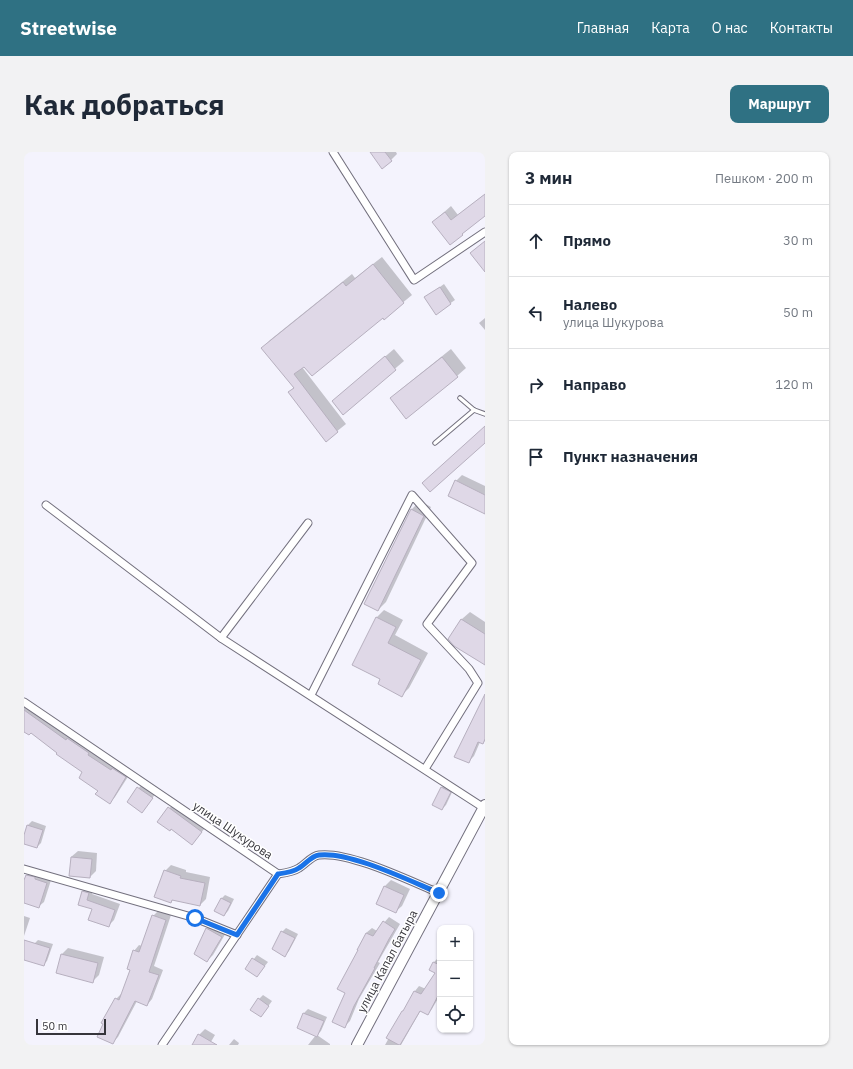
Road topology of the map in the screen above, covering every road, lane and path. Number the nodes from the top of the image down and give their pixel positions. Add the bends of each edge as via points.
1 (333, 152) edge
2 (485, 232) edge
3 (460, 398) dead end
4 (474, 410) junction
5 (485, 414) edge
6 (435, 444) dead end
7 (46, 505) dead end
8 (308, 523) dead end
9 (221, 638) junction
10 (311, 695) junction
11 (24, 702) edge
12 (425, 770) junction
13 (484, 806) edge
14 (24, 869) edge
15 (278, 874) junction
16 (439, 893) junction
17 (237, 935) junction
18 (162, 1045) edge
19 (357, 1045) edge

1 - 2 street via 414,280
3 - 4 lane
4 - 5 lane
4 - 6 lane
7 - 9 street
8 - 9 street
9 - 10 street
10 - 12 street
10 - 12 street via 412,494 472,563 427,624 469,669 478,683
11 - 15 street, улица Шукурова
12 - 13 street
13 - 16 main road, улица Капал батыра
14 - 17 street via 195,918
15 - 16 street via 295,871 312,857 328,855 359,861
15 - 17 street, улица Шукурова
16 - 19 main road, улица Капал батыра
17 - 18 street, улица Шукурова

